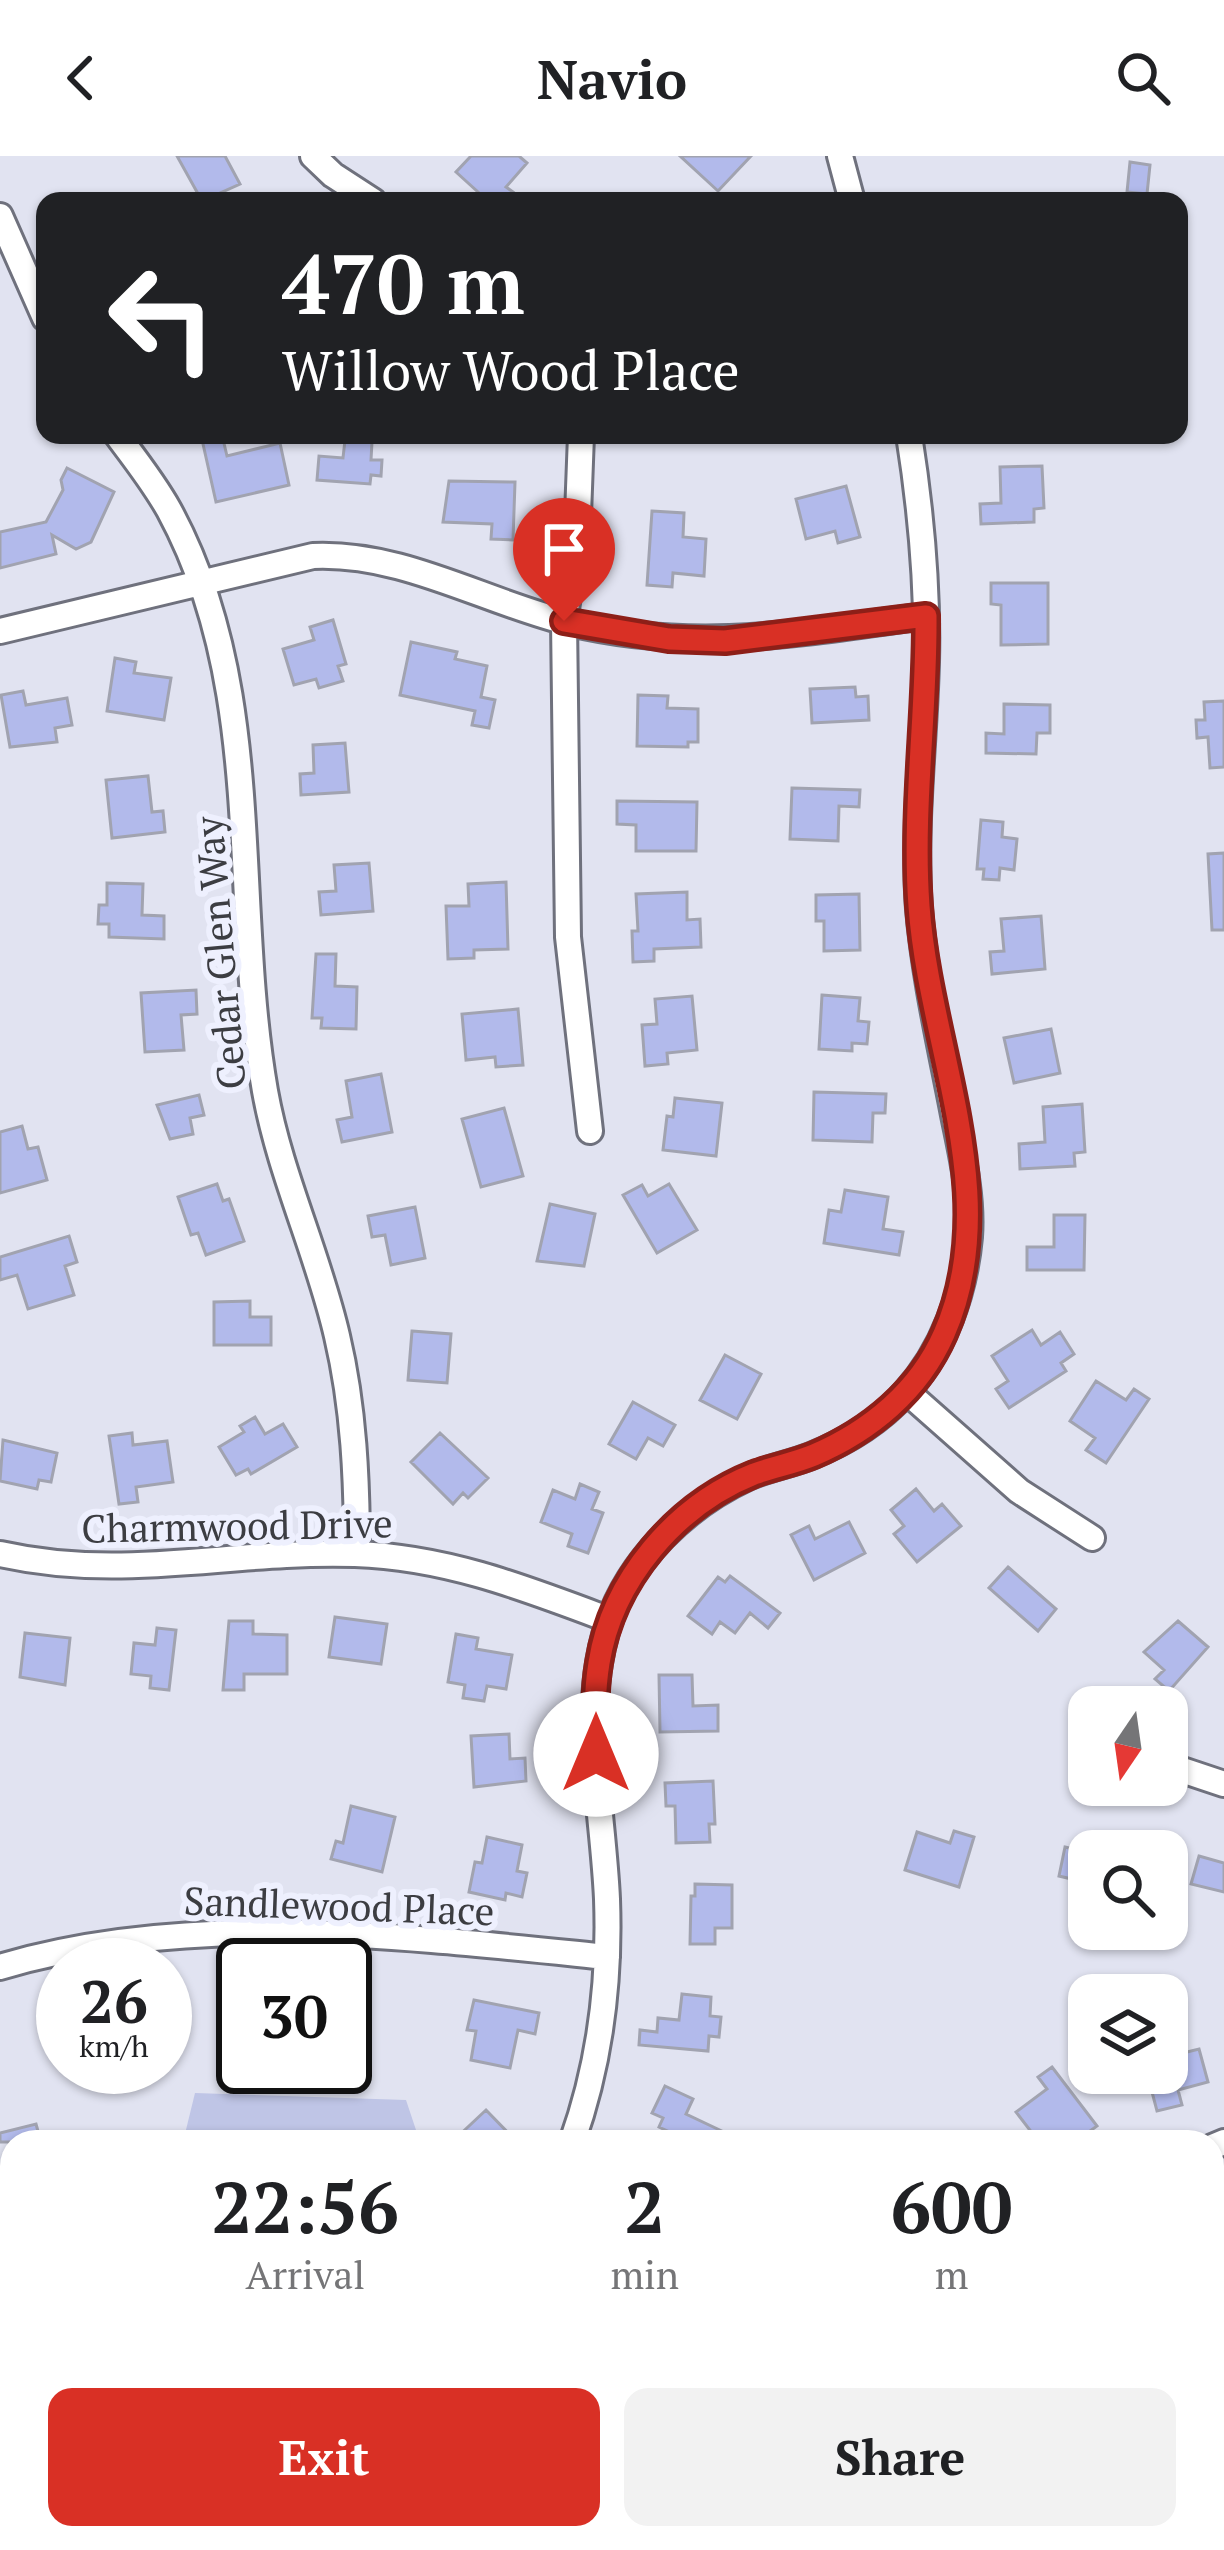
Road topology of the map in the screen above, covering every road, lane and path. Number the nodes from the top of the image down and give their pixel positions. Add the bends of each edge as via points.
1 (313, 156) edge
2 (840, 156) edge
3 (359, 192) edge
4 (850, 192) edge
5 (0, 216) edge
6 (36, 297) edge
7 (123, 444) edge
8 (581, 444) edge
9 (910, 444) edge
10 (202, 582) junction
11 (926, 616) junction
12 (564, 621) junction
13 (0, 631) edge
14 (590, 1131) dead end
15 (907, 1392) junction
16 (1092, 1538) dead end
17 (0, 1554) edge
18 (357, 1554) junction
19 (610, 1620) junction
20 (1188, 1772) edge
21 (1224, 1784) edge
22 (607, 1957) junction
23 (0, 1967) edge
24 (576, 2130) edge

1 - 3 street
2 - 4 street
5 - 6 street
7 - 10 street, Cedar Glen Way via 164,502
8 - 12 street via 578,542
9 - 11 street
10 - 12 street via 313,556 363,557
10 - 13 street
10 - 18 street, Cedar Glen Way via 230,686 255,1028 266,1096 344,1367
11 - 12 street via 725,641
11 - 15 street via 919,904 969,1233 942,1339
12 - 14 street via 568,937
15 - 16 street via 998,1475
15 - 19 street via 846,1440 752,1475 693,1510 649,1553
17 - 18 street, Charmwood Drive via 80,1568
18 - 19 street, Charmwood Drive via 451,1564
19 - 22 street via 595,1700
20 - 21 street
22 - 23 street, Sandlewood Place via 304,1934 178,1935
22 - 24 street via 593,2071

